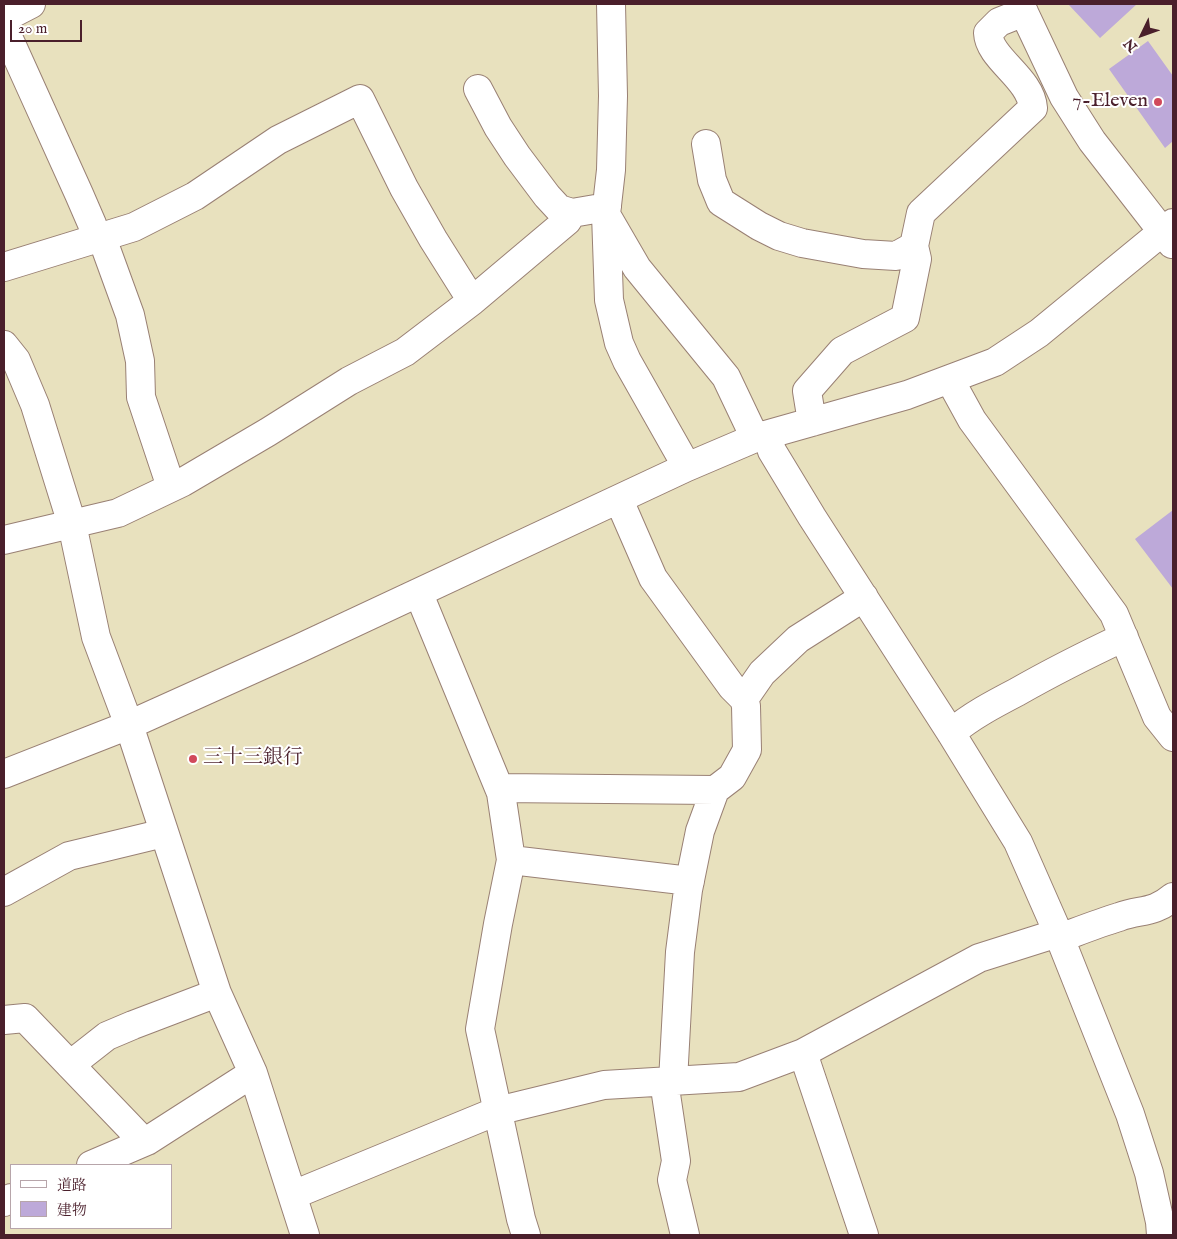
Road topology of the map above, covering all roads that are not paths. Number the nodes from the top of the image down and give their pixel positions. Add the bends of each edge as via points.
1 (31, 4) edge
2 (611, 4) edge
3 (1022, 8) edge
4 (4, 18) edge
5 (4, 28) edge
6 (478, 90) dead end
7 (706, 144) dead end
8 (606, 210) junction
9 (572, 213) junction
10 (1169, 233) edge
11 (99, 239) junction
12 (914, 246) junction
13 (4, 267) edge
14 (472, 301) junction
15 (4, 345) edge
16 (950, 380) junction
17 (812, 422) junction
18 (761, 437) junction
19 (687, 467) junction
20 (171, 488) junction
21 (618, 500) junction
22 (72, 524) junction
23 (4, 540) edge
24 (419, 594) junction
25 (864, 597) junction
26 (1124, 637) junction
27 (744, 698) junction
28 (129, 725) junction
29 (951, 733) junction
30 (1173, 737) edge
31 (4, 774) edge
32 (499, 788) junction
33 (715, 790) junction
34 (164, 833) junction
35 (510, 860) junction
36 (690, 881) junction
37 (4, 892) edge
38 (1173, 897) edge
39 (1059, 935) junction
40 (217, 993) junction
41 (4, 1020) edge
42 (803, 1053) junction
43 (70, 1065) junction
44 (253, 1073) junction
45 (669, 1081) junction
46 (497, 1111) junction
47 (144, 1142) junction
48 (93, 1164) edge
49 (293, 1195) junction
50 (1165, 1225) edge
51 (305, 1235) edge
52 (526, 1235) edge
53 (685, 1235) edge
54 (864, 1235) edge

1 - 4 street
2 - 8 street via 613,96 611,170
3 - 10 street via 1064,98 1092,141
3 - 12 street via 999,22 988,33 988,42 1021,80 1034,108 921,213
5 - 11 street
6 - 9 street via 498,127 547,196 559,208
7 - 12 street via 712,180 721,202 779,236 863,254 896,256
8 - 9 street
8 - 18 street via 637,268 726,377
8 - 19 street via 609,300 619,343
9 - 14 street via 567,221
10 - 16 street via 1032,338 996,362
11 - 13 street
11 - 14 street via 134,227 195,196 278,140 360,99 432,239
11 - 20 street via 130,315 140,361 141,397
12 - 17 street via 917,259 905,318 842,351 807,391
14 - 20 street via 405,352 348,381
15 - 22 street via 16,360 35,405
16 - 17 street
16 - 26 street via 972,420 1114,614
17 - 18 street
18 - 19 street
18 - 25 street
19 - 21 street
20 - 22 street via 118,512
21 - 24 street
21 - 27 street via 653,578 732,687
22 - 23 street
22 - 28 street via 96,637
24 - 28 street
24 - 32 street
25 - 27 street via 798,639 762,674
25 - 29 street
26 - 29 street via 1023,688 969,718
26 - 30 street via 1157,717
27 - 33 street via 747,750 732,777
28 - 31 street
28 - 34 street
29 - 39 street via 1018,842
32 - 33 street
32 - 35 street
33 - 36 street via 700,831
34 - 37 street via 68,856
34 - 40 street
35 - 36 street
35 - 46 street via 480,1028
36 - 45 street via 680,952
38 - 39 street via 1152,910
39 - 42 street via 979,958
39 - 50 street via 1130,1114
40 - 43 street via 107,1036
40 - 44 street
41 - 43 street via 25,1018
42 - 45 street via 739,1077
42 - 54 street
43 - 47 street
44 - 47 street
44 - 49 street
45 - 46 street via 604,1085
45 - 53 street via 676,1161 672,1180
46 - 49 street
46 - 52 street
47 - 48 street
49 - 51 street

